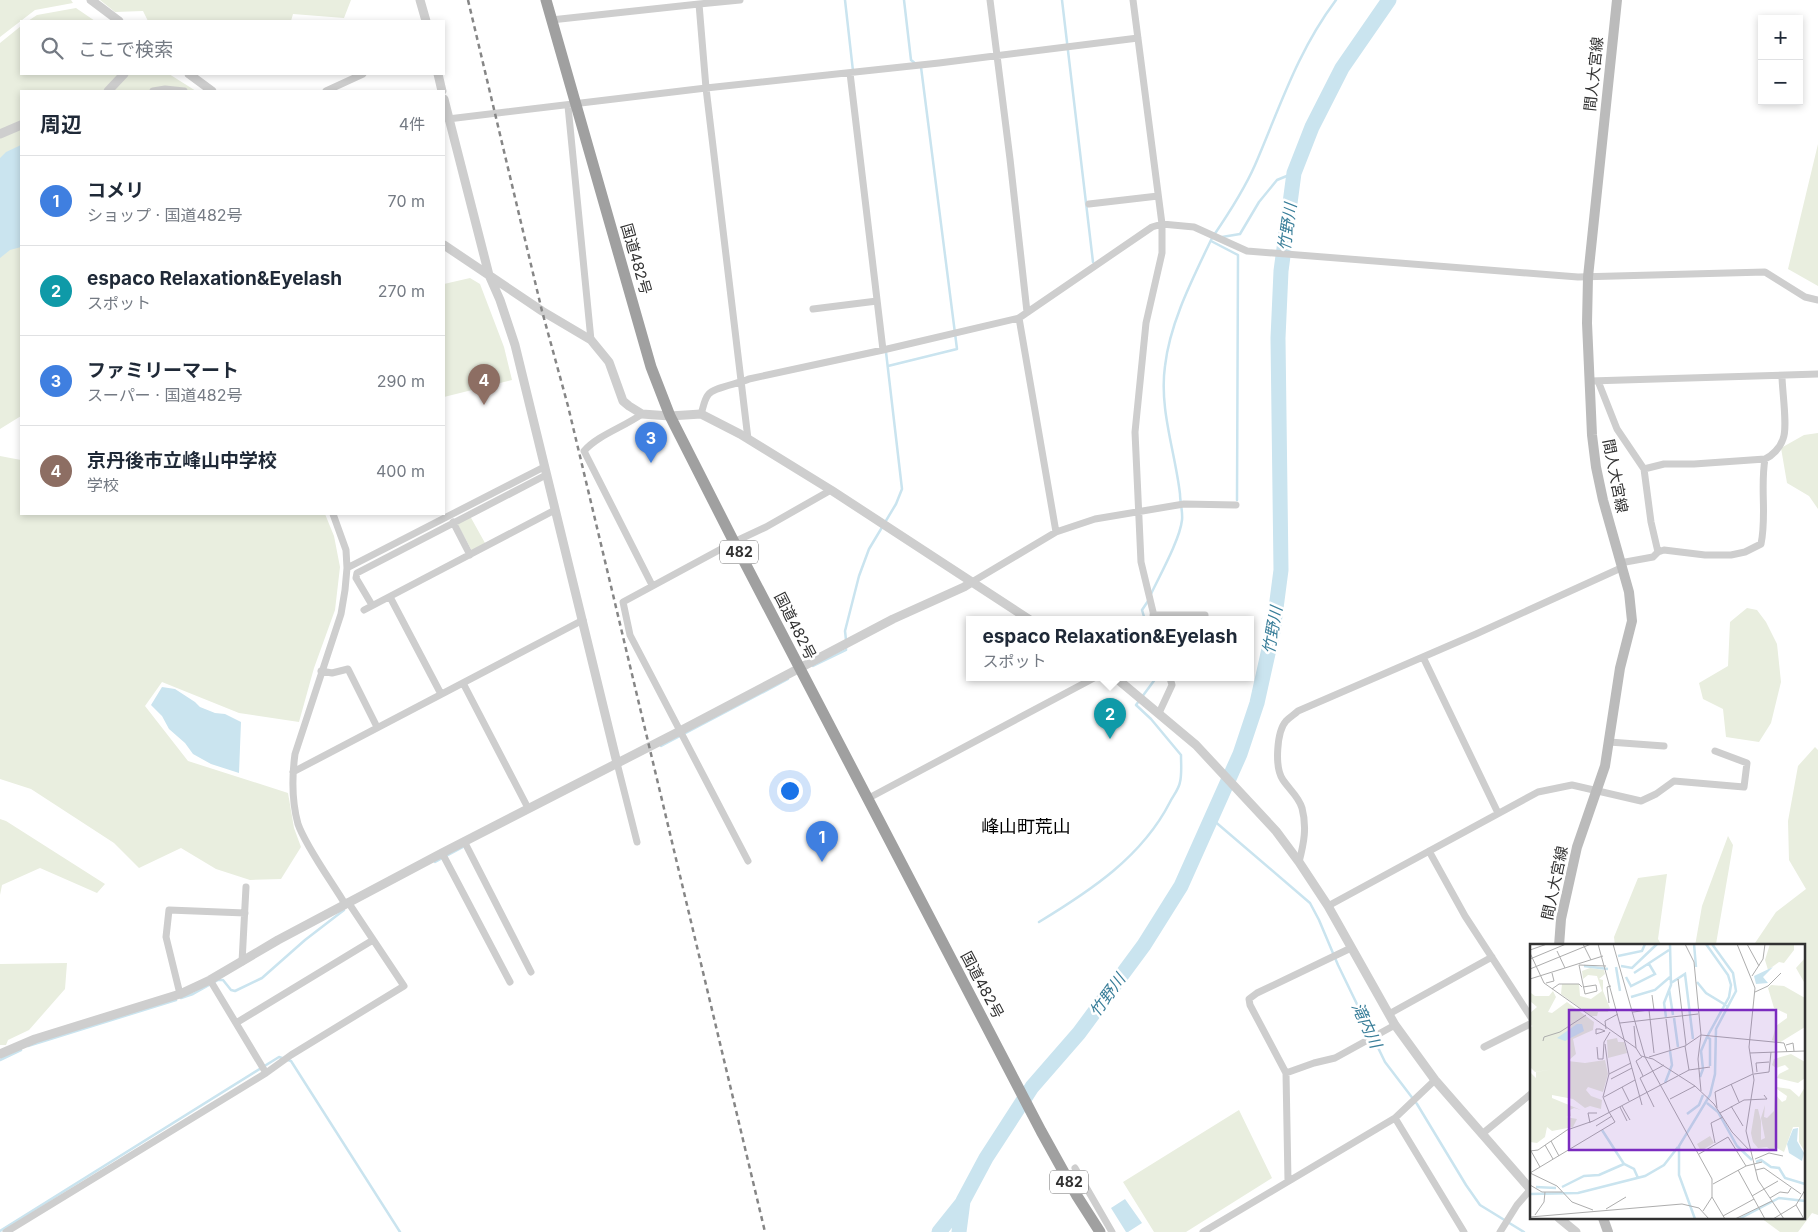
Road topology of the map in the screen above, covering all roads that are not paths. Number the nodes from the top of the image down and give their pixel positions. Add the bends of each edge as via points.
1 (91, 0) edge
2 (420, 0) edge
3 (546, 0) edge
4 (740, 0) edge
5 (990, 0) edge
6 (1134, 0) edge
7 (1617, 0) edge
8 (699, 4) junction
9 (118, 20) edge
10 (426, 20) edge
11 (552, 20) junction
12 (1138, 38) junction
13 (996, 55) junction
14 (850, 73) junction
15 (123, 75) edge
16 (190, 75) edge
17 (361, 75) edge
18 (438, 75) edge
19 (706, 88) junction
20 (110, 90) edge
21 (211, 90) edge
22 (328, 90) edge
23 (442, 90) edge
24 (445, 104) edge
25 (572, 105) junction
26 (448, 119) junction
27 (20, 125) edge
28 (0, 134) edge
29 (1158, 196) junction
30 (1089, 204) dead end
31 (1162, 224) junction
32 (445, 246) edge
33 (489, 275) junction
34 (1588, 277) junction
35 (1818, 300) edge
36 (877, 301) junction
37 (813, 309) dead end
38 (1027, 312) junction
39 (1019, 318) junction
40 (591, 340) junction
41 (883, 350) junction
42 (1818, 374) edge
43 (1782, 376) junction
44 (1594, 381) junction
45 (742, 383) junction
46 (642, 414) junction
47 (701, 414) junction
48 (670, 416) junction
49 (748, 439) junction
50 (1764, 459) junction
51 (1644, 469) junction
52 (545, 471) junction
53 (831, 490) junction
54 (1236, 505) dead end
55 (555, 510) junction
56 (1138, 510) junction
57 (333, 515) edge
58 (453, 522) junction
59 (1056, 532) junction
60 (734, 542) junction
61 (1658, 552) junction
62 (470, 555) junction
63 (1621, 565) junction
64 (347, 568) junction
65 (972, 582) junction
66 (652, 585) junction
67 (390, 597) junction
68 (372, 605) junction
69 (364, 610) dead end
70 (1024, 616) edge
71 (1154, 616) edge
72 (1188, 616) edge
73 (1205, 616) edge
74 (583, 620) junction
75 (1423, 656) junction
76 (799, 668) junction
77 (321, 671) junction
78 (1088, 681) edge
79 (1120, 681) edge
80 (1171, 681) edge
81 (463, 683) junction
82 (441, 694) junction
83 (1159, 713) junction
84 (377, 727) junction
85 (680, 731) junction
86 (1609, 742) junction
87 (1664, 746) dead end
88 (1715, 751) dead end
89 (617, 763) junction
90 (293, 772) junction
91 (1598, 790) junction
92 (867, 799) junction
93 (528, 808) junction
94 (1498, 813) junction
95 (464, 841) junction
96 (637, 842) dead end
97 (1429, 851) junction
98 (442, 853) junction
99 (748, 861) dead end
100 (1299, 862) junction
101 (246, 887) dead end
102 (346, 903) junction
103 (1328, 906) junction
104 (245, 914) junction
105 (373, 940) junction
106 (1559, 944) edge
107 (1351, 948) junction
108 (1492, 956) junction
109 (242, 962) junction
110 (531, 972) dead end
111 (210, 980) junction
112 (510, 982) dead end
113 (180, 994) junction
114 (1389, 1014) junction
115 (1530, 1016) edge
116 (236, 1023) junction
117 (1530, 1024) edge
118 (1395, 1025) junction
119 (1484, 1047) dead end
120 (0, 1054) edge
121 (266, 1072) junction
122 (1286, 1073) junction
123 (1434, 1080) junction
124 (1530, 1095) edge
125 (1395, 1118) junction
126 (1482, 1134) junction
127 (1075, 1168) dead end
128 (1288, 1180) junction
129 (1530, 1189) edge
130 (1530, 1191) edge
131 (1561, 1220) edge
132 (1604, 1220) edge
133 (6, 1232) edge
134 (1100, 1232) edge
135 (1112, 1232) edge
136 (1203, 1232) edge
137 (1464, 1232) edge
138 (1500, 1232) edge
139 (1576, 1232) edge
140 (1608, 1232) edge

1 - 9 street
2 - 10 street
3 - 11 highway, 国道482号 / 482
4 - 8 street
5 - 13 street
6 - 12 street
7 - 34 main road, 間人大宮線
8 - 11 street
8 - 19 street
11 - 25 highway, 国道482号 / 482
12 - 13 street
12 - 29 street
13 - 14 street
13 - 38 street
14 - 19 street
14 - 36 street
15 - 20 street
16 - 21 street
17 - 22 street
18 - 23 street
19 - 25 street
19 - 45 street
24 - 26 street
25 - 26 street
25 - 40 street
25 - 48 highway, 国道482号 / 482 via 651,367
26 - 33 street
27 - 28 street
29 - 30 street
29 - 31 street
31 - 34 street via 1194,228 1247,251
31 - 38 street via 1152,227
31 - 56 street via 1162,253 1146,323 1135,432
32 - 33 street
33 - 40 street
33 - 52 street via 515,345
34 - 35 street via 1765,272 1805,297
34 - 44 main road, 間人大宮線 via 1587,323
36 - 37 street
36 - 41 street
38 - 39 street
39 - 41 street
39 - 59 street
40 - 46 street via 608,362 623,401
41 - 45 street
42 - 43 street
43 - 44 street
43 - 50 street via 1783,440 1772,456
44 - 51 street via 1617,429
44 - 63 main road, 間人大宮線 via 1596,467
45 - 47 street via 713,390 708,394
45 - 49 street
46 - 48 street
46 - 66 street via 590,444 584,451
47 - 48 street
47 - 49 street
48 - 60 highway, 国道482号 / 482
49 - 53 street
50 - 51 street via 1664,464
50 - 61 street via 1761,544 1731,555
51 - 61 street
52 - 55 street
52 - 58 street
52 - 64 street
53 - 60 street
53 - 65 street
54 - 56 street via 1184,504
55 - 62 street
55 - 74 street
56 - 59 street
56 - 71 street via 1141,562
57 - 64 street via 346,550
58 - 62 street
58 - 68 street via 357,573 356,578
59 - 65 street
60 - 66 street
60 - 76 highway, 国道482号 / 482
61 - 63 street via 1653,557
62 - 67 street
63 - 75 street
63 - 86 main road, 間人大宮線 via 1629,592 1632,621 1620,668
64 - 77 street via 341,614
65 - 70 street
65 - 76 street
66 - 85 street via 623,602 630,635
67 - 68 street
67 - 82 street
68 - 69 street
72 - 73 street
74 - 81 street
74 - 89 street
75 - 94 street
75 - 100 street via 1298,711 1285,722 1276,761 1282,780 1301,806 1305,837
76 - 85 street
76 - 92 highway, 国道482号 / 482
77 - 84 street via 332,673 348,669
77 - 90 street via 294,754
78 - 92 street
79 - 83 street
80 - 83 street
81 - 82 street
81 - 93 street
82 - 84 street
83 - 100 street via 1200,750 1276,831
84 - 90 street
85 - 89 street
85 - 99 street
86 - 87 street
86 - 91 main road, 間人大宮線
88 - 91 street via 1747,763 1744,787 1674,781 1641,801
89 - 93 street
89 - 96 street
90 - 102 street via 298,824
91 - 94 street via 1572,785 1538,792
91 - 106 main road, 間人大宮線 via 1577,847 1561,919
92 - 134 highway, 国道482号 / 482 via 1041,1131
93 - 95 street
94 - 97 street
95 - 98 street
95 - 110 street
97 - 103 street
97 - 108 street via 1464,916
98 - 102 street
98 - 112 street
100 - 103 street
101 - 104 street
102 - 105 street
102 - 109 street
103 - 107 street
104 - 109 street
104 - 113 street via 169,910 166,937
105 - 116 street
105 - 121 street via 404,986
107 - 114 street
107 - 122 street via 1249,999
108 - 114 street
108 - 115 street
109 - 111 street
111 - 113 street
111 - 116 street
113 - 120 street via 34,1039
114 - 118 street
116 - 121 street
117 - 119 street
118 - 122 street via 1335,1058
118 - 123 street
121 - 133 street
122 - 128 street
123 - 125 street
123 - 126 street
124 - 126 street
125 - 128 street
125 - 137 street
126 - 129 street
127 - 135 street
128 - 136 street
130 - 138 street
131 - 139 street
132 - 140 main road

